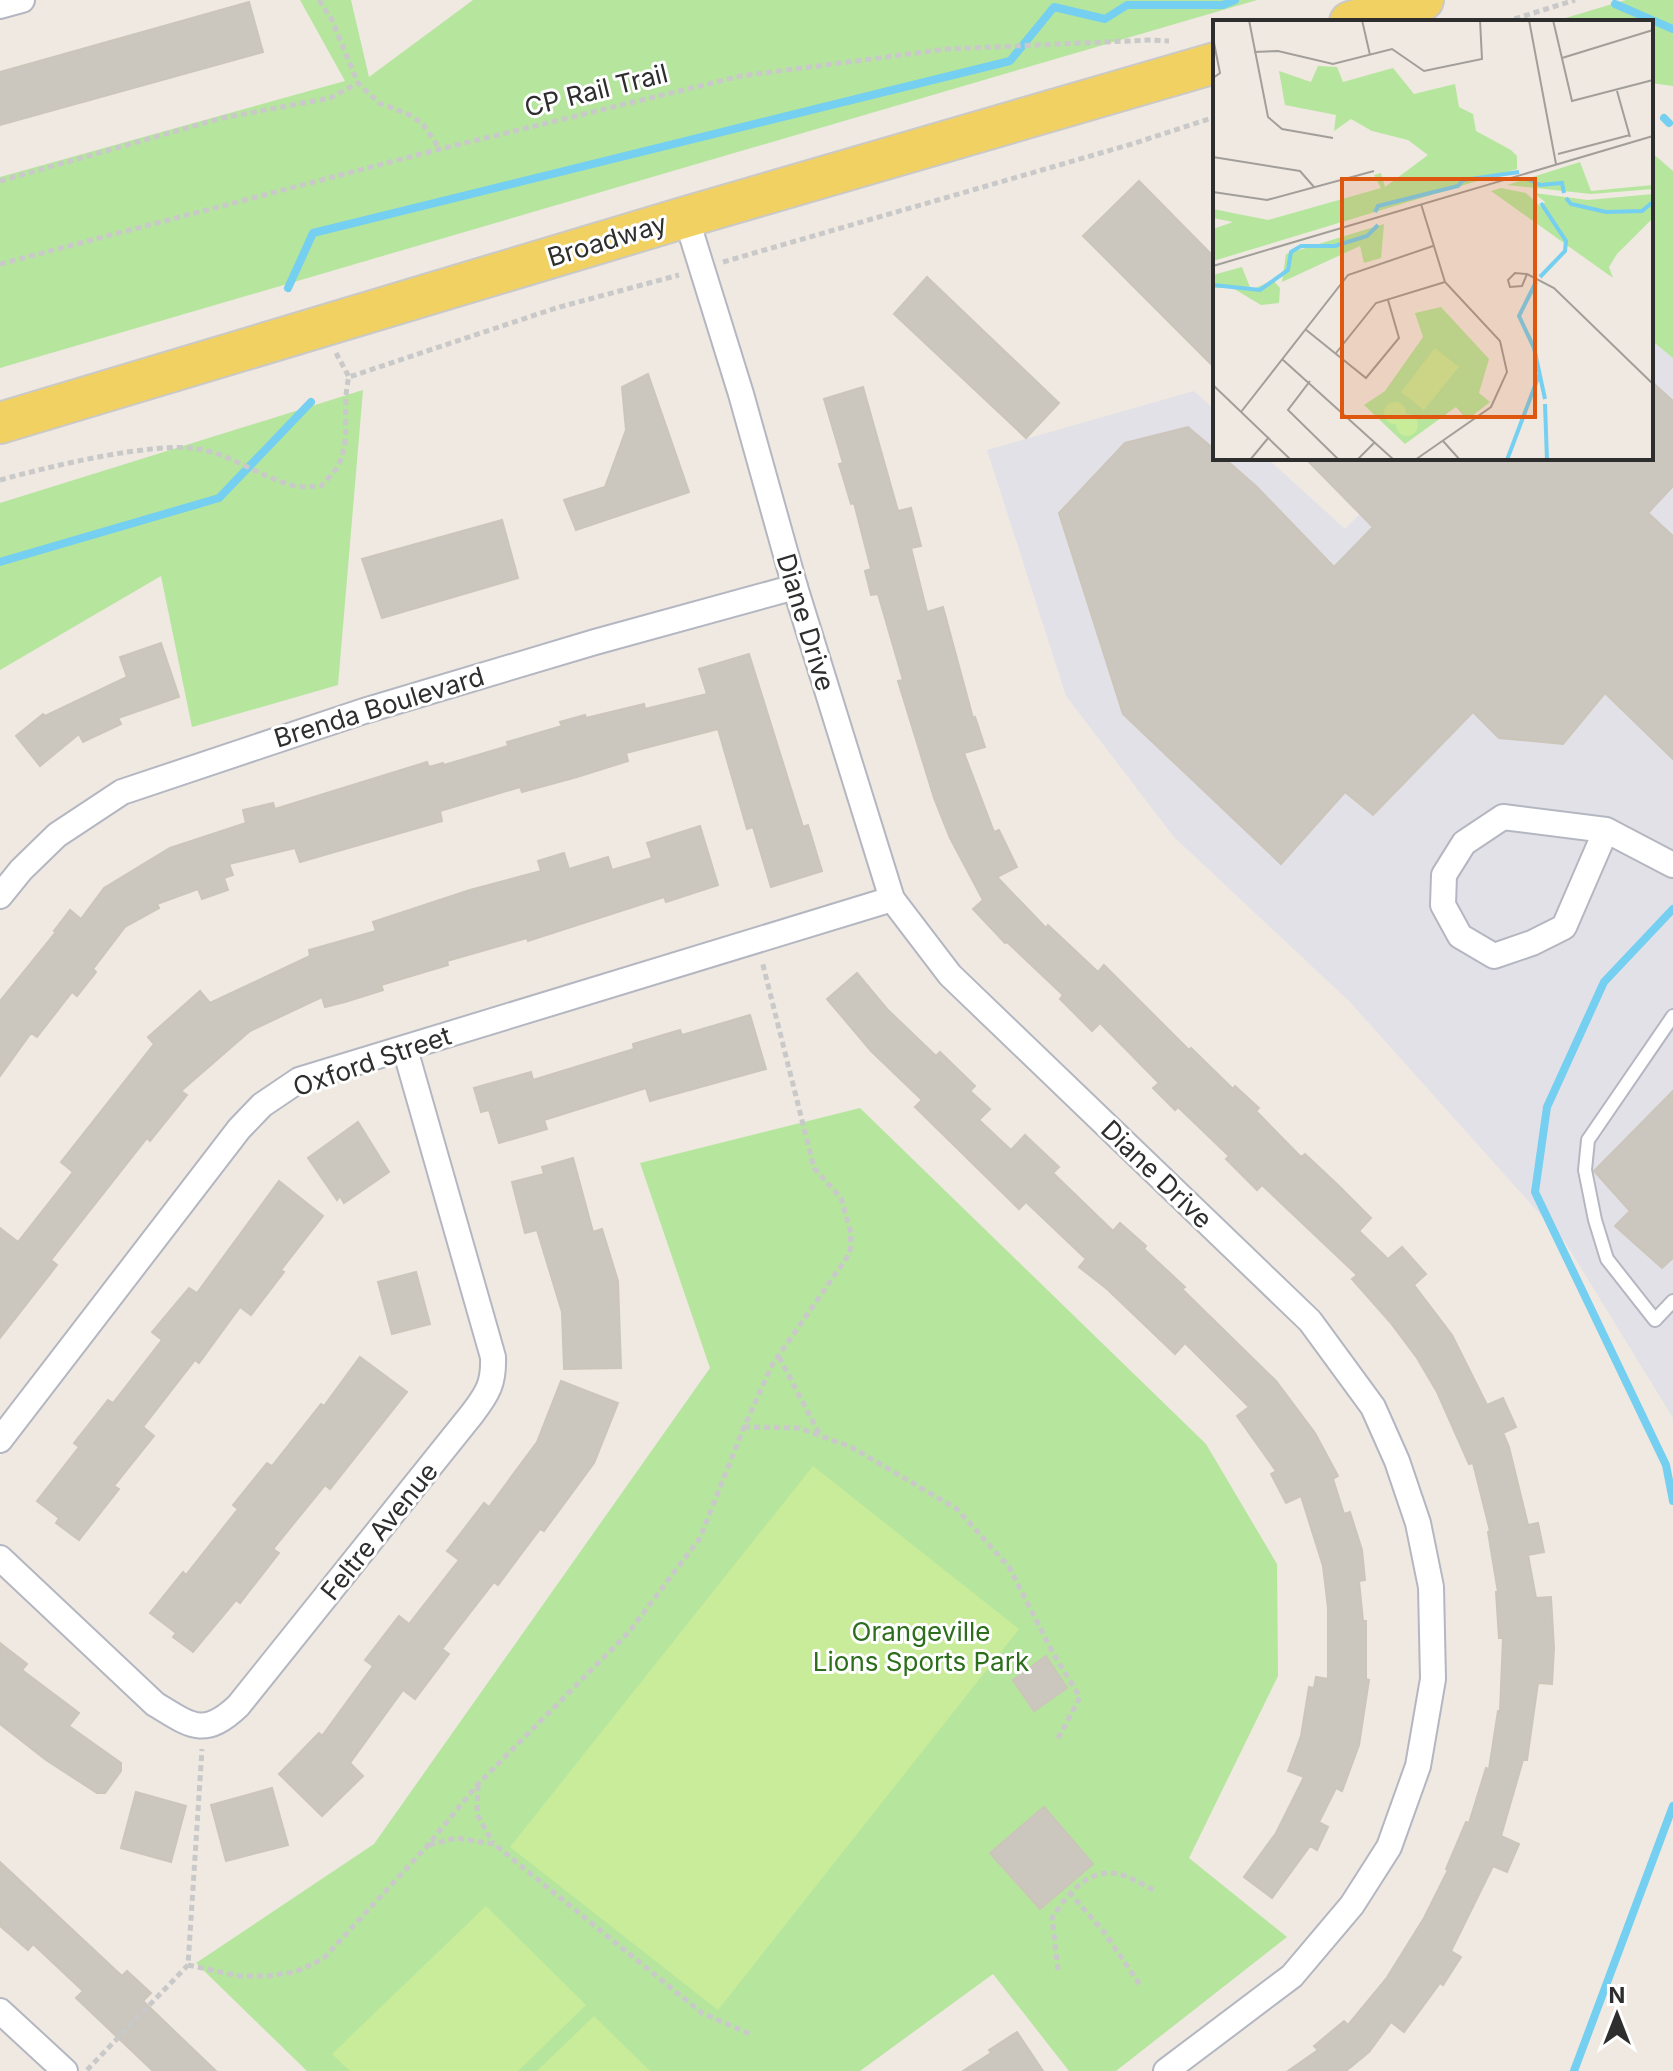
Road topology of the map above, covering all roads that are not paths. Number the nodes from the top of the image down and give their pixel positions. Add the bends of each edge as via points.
1 (22, 0) edge
2 (1423, 0) edge
3 (0, 6) edge
4 (1357, 20) edge
5 (1213, 64) edge
6 (686, 217) junction
7 (0, 423) edge
8 (795, 587) junction
9 (1606, 830) junction
10 (1673, 865) edge
11 (0, 896) edge
12 (892, 899) junction
13 (1673, 1016) edge
14 (405, 1049) junction
15 (1673, 1301) edge
16 (0, 1440) edge
17 (0, 1558) edge
18 (0, 2011) edge
19 (65, 2071) edge
20 (1166, 2071) edge

1 - 3 street
2 - 4 main road
5 - 6 main road, Broadway
6 - 7 main road, Broadway
6 - 8 street, Diane Drive
8 - 11 street, Brenda Boulevard via 364,711 122,792 57,835
8 - 12 street, Diane Drive
9 - 9 street via 1503,817 1464,843 1444,875 1443,905 1460,936 1494,956 1564,927
9 - 10 street
12 - 14 street, Oxford Street
12 - 20 street, Diane Drive via 950,975 1310,1321 1373,1407 1418,1523 1431,1587 1433,1679 1418,1766 1389,1847 1352,1905 1292,1976
13 - 15 lane via 1588,1140 1585,1170 1607,1259 1655,1320
14 - 16 street, Oxford Street via 299,1080 262,1105
14 - 17 street, Feltre Avenue via 493,1357 494,1377 472,1414 238,1706 214,1725 180,1719 155,1704
18 - 19 street

